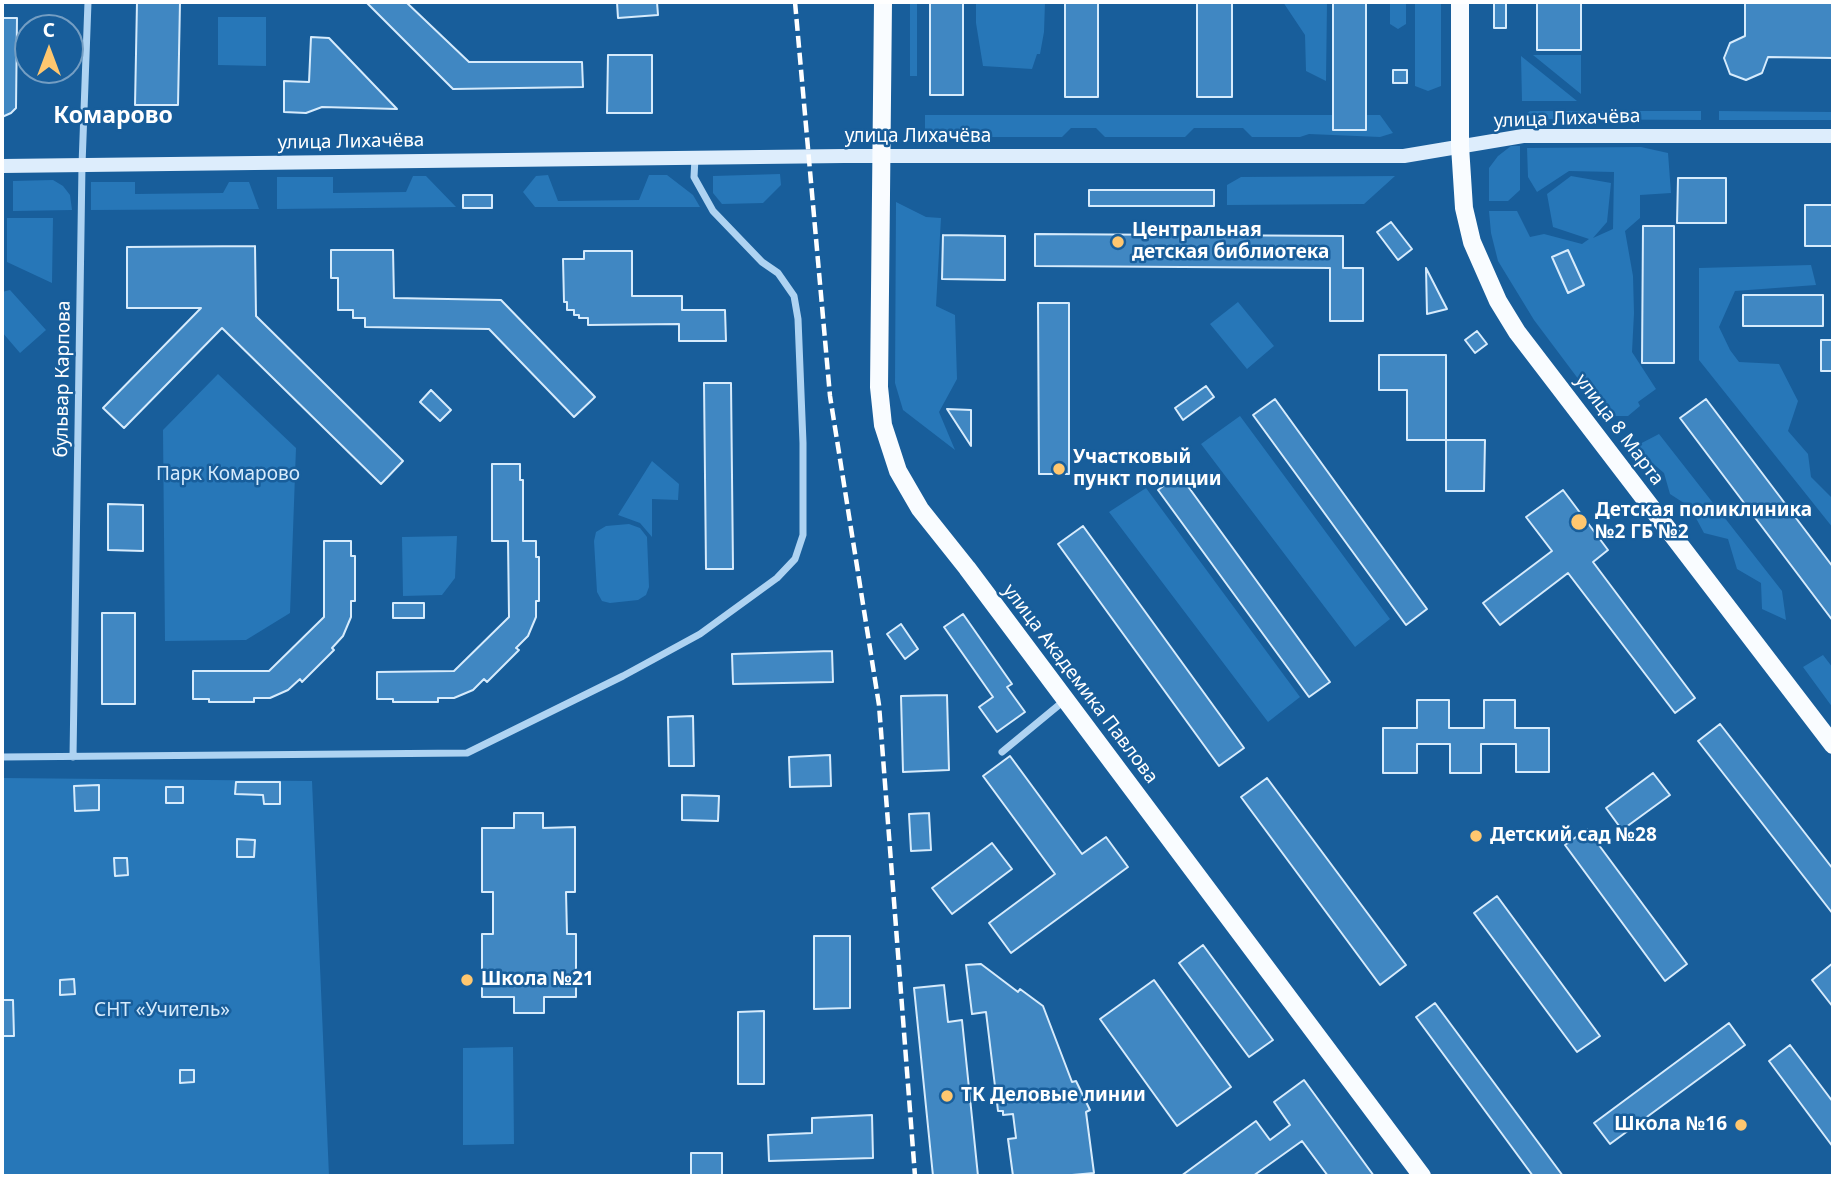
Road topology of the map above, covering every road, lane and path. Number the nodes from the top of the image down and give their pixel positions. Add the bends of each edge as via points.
1 (88, 2) edge
2 (883, 2) edge
3 (1460, 2) edge
4 (1833, 136) edge
5 (1460, 146) junction
6 (883, 156) junction
7 (695, 158) junction
8 (82, 165) junction
9 (2, 166) edge
10 (1066, 700) junction
11 (1833, 745) edge
12 (1002, 752) dead end
13 (2, 757) edge
14 (73, 757) junction
15 (1422, 1176) edge

1 - 8 street, бульвар Карпова
2 - 6 main road, улица Академика Павлова
3 - 5 main road, улица 8 Марта
4 - 5 main road, улица Лихачёва via 1523,136
5 - 6 main road, улица Лихачёва via 1404,156
5 - 11 main road, улица 8 Марта via 1464,208 1472,242 1510,321
6 - 7 main road, улица Лихачёва
6 - 10 main road, улица Академика Павлова via 879,387 883,425 898,471 920,509
7 - 8 main road, улица Лихачёва
7 - 14 street via 694,177 713,211 778,274 794,296 803,535 795,559 777,578 700,634 467,753
8 - 9 main road, улица Лихачёва
8 - 14 street, бульвар Карпова
10 - 12 street
10 - 15 main road, улица Академика Павлова
13 - 14 street

